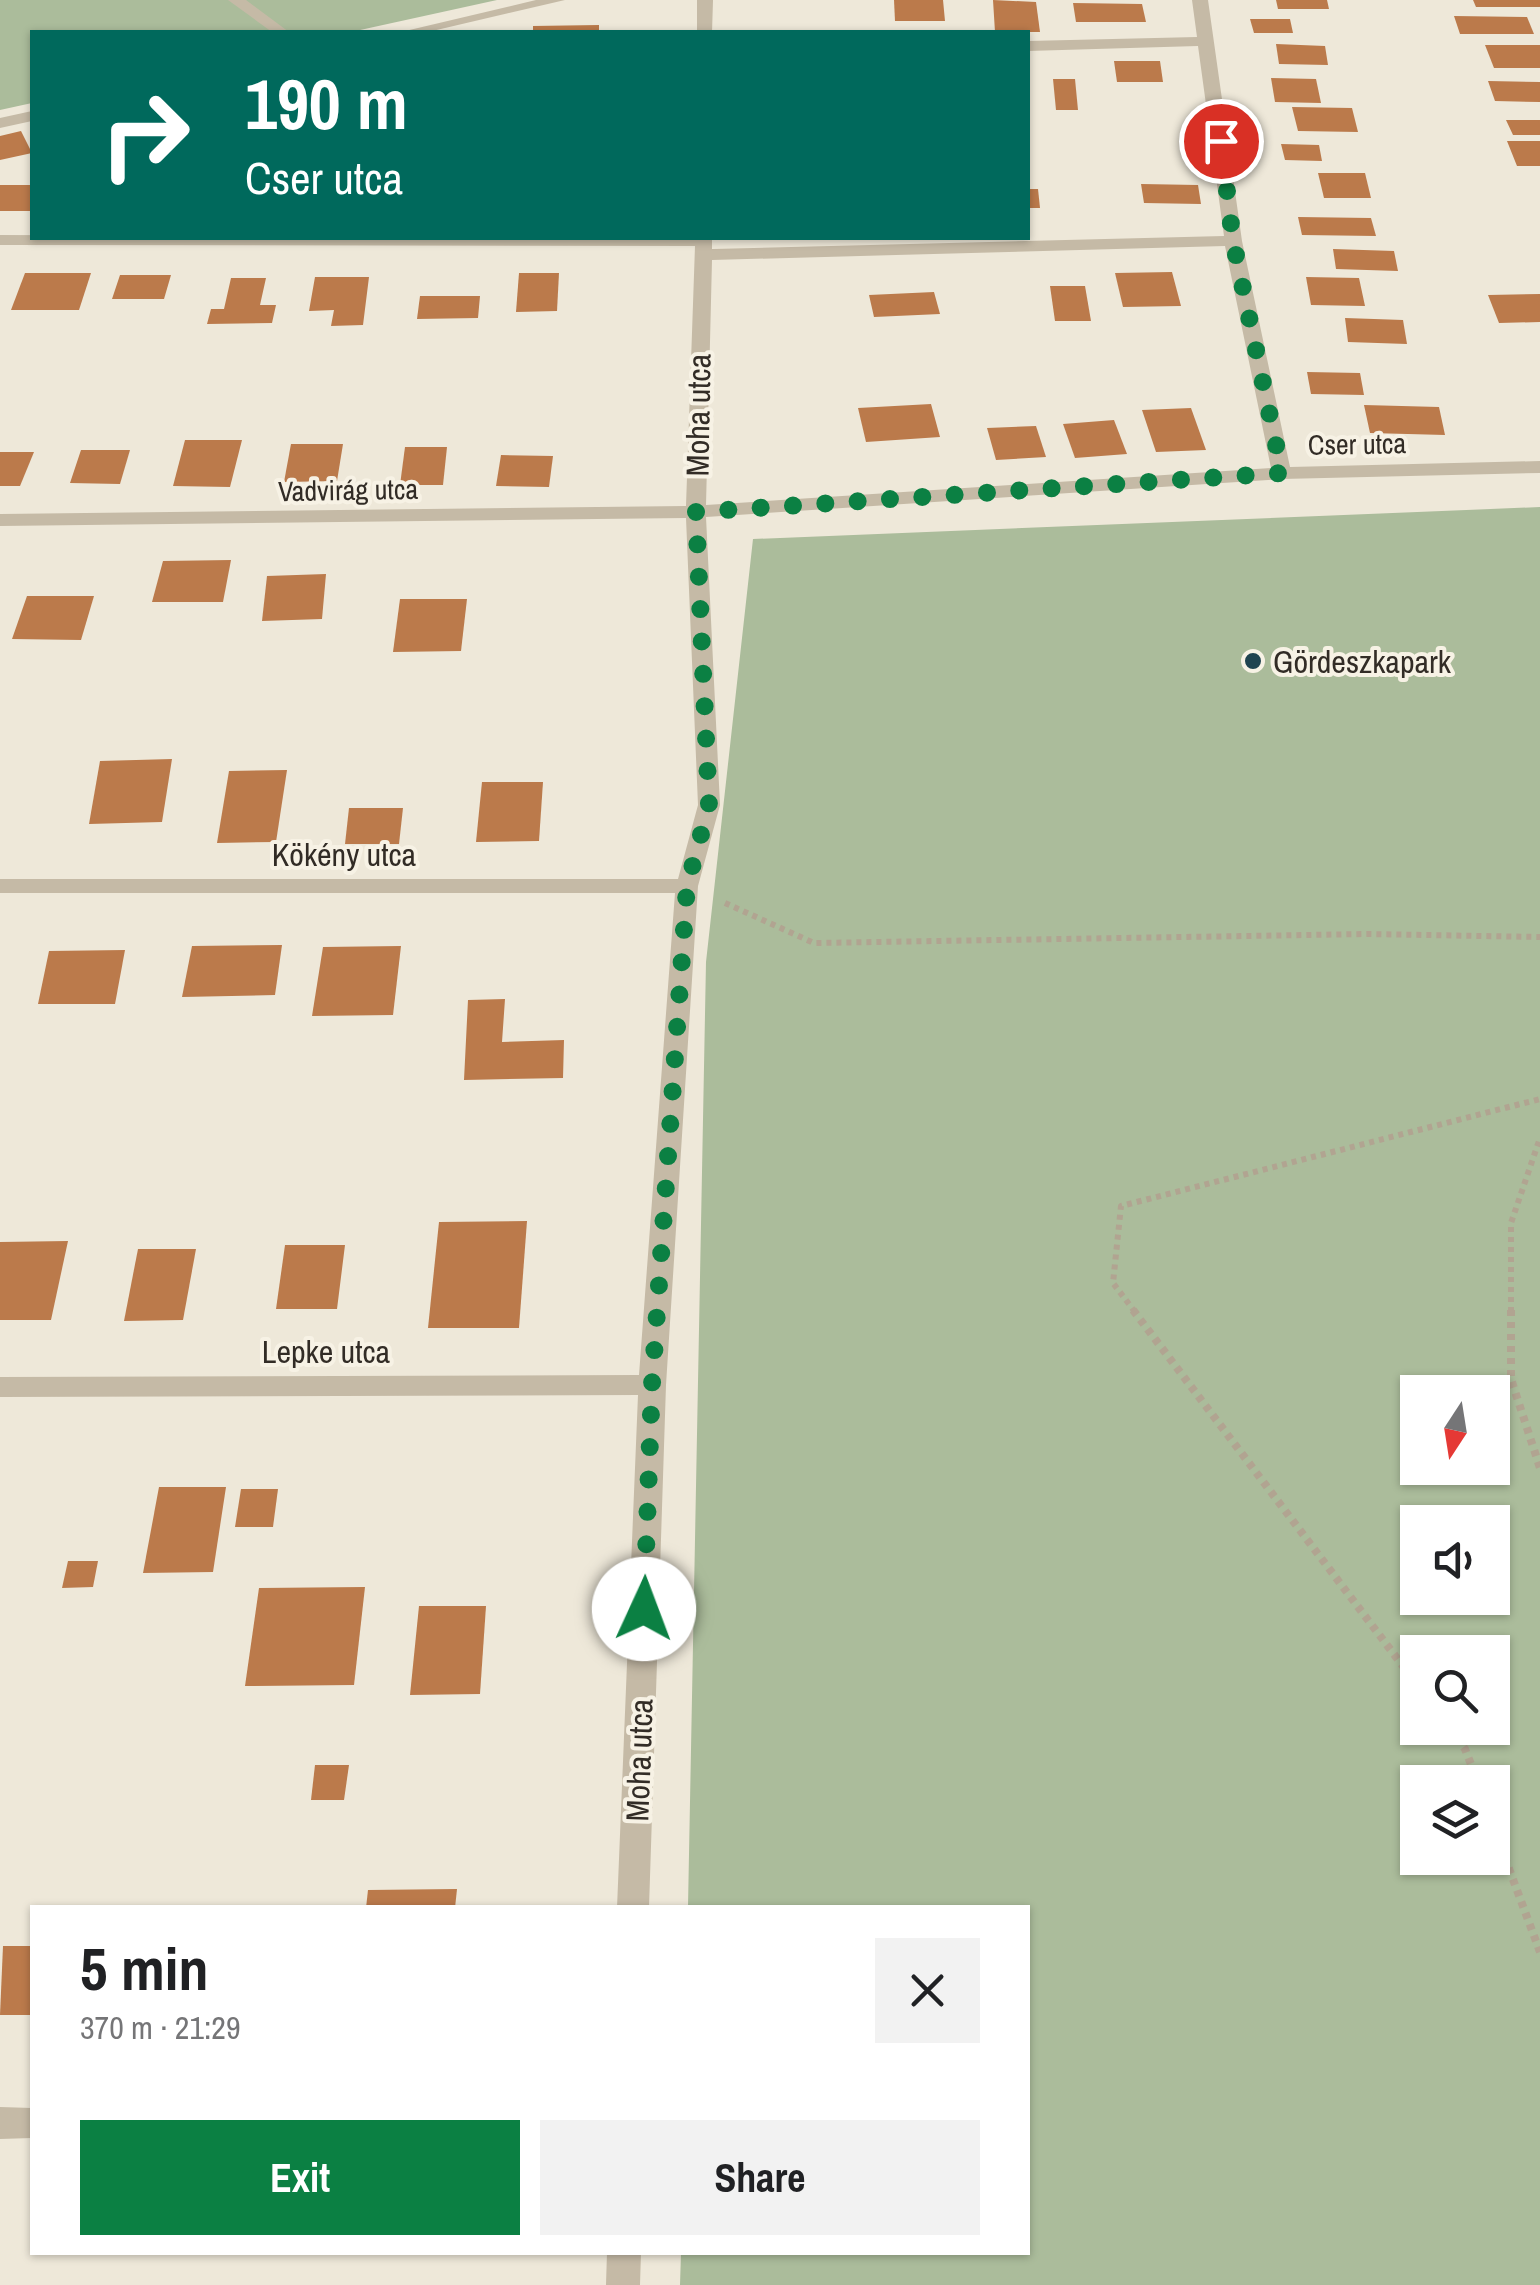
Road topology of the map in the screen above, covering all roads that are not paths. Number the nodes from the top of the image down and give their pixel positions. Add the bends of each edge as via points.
1 (236, 0) edge
2 (557, 0) edge
3 (705, 0) edge
4 (1200, 0) edge
5 (278, 30) edge
6 (417, 30) edge
7 (705, 30) edge
8 (1208, 40) junction
9 (1030, 46) edge
10 (30, 116) edge
11 (0, 123) edge
12 (0, 240) edge
13 (1233, 241) junction
14 (703, 245) edge
15 (1540, 468) edge
16 (1282, 473) junction
17 (696, 512) junction
18 (0, 520) edge
19 (0, 886) edge
20 (687, 886) junction
21 (652, 1384) junction
22 (0, 1388) edge
23 (633, 1905) edge
24 (0, 2123) edge
25 (30, 2123) edge
26 (624, 2255) edge
27 (624, 2285) edge

1 - 5 street
2 - 6 street
3 - 7 street
4 - 8 street
8 - 9 street
8 - 13 street
10 - 11 street
12 - 14 street
13 - 14 street
13 - 16 street
14 - 17 street, Moha utca
15 - 16 street, Cser utca
16 - 17 street, Cser utca
17 - 18 street, Vadvirág utca
17 - 20 street, Moha utca via 709,805
19 - 20 street, Kökény utca
20 - 21 street, Moha utca
21 - 22 street, Lepke utca
21 - 23 street, Moha utca
24 - 25 street
26 - 27 street

